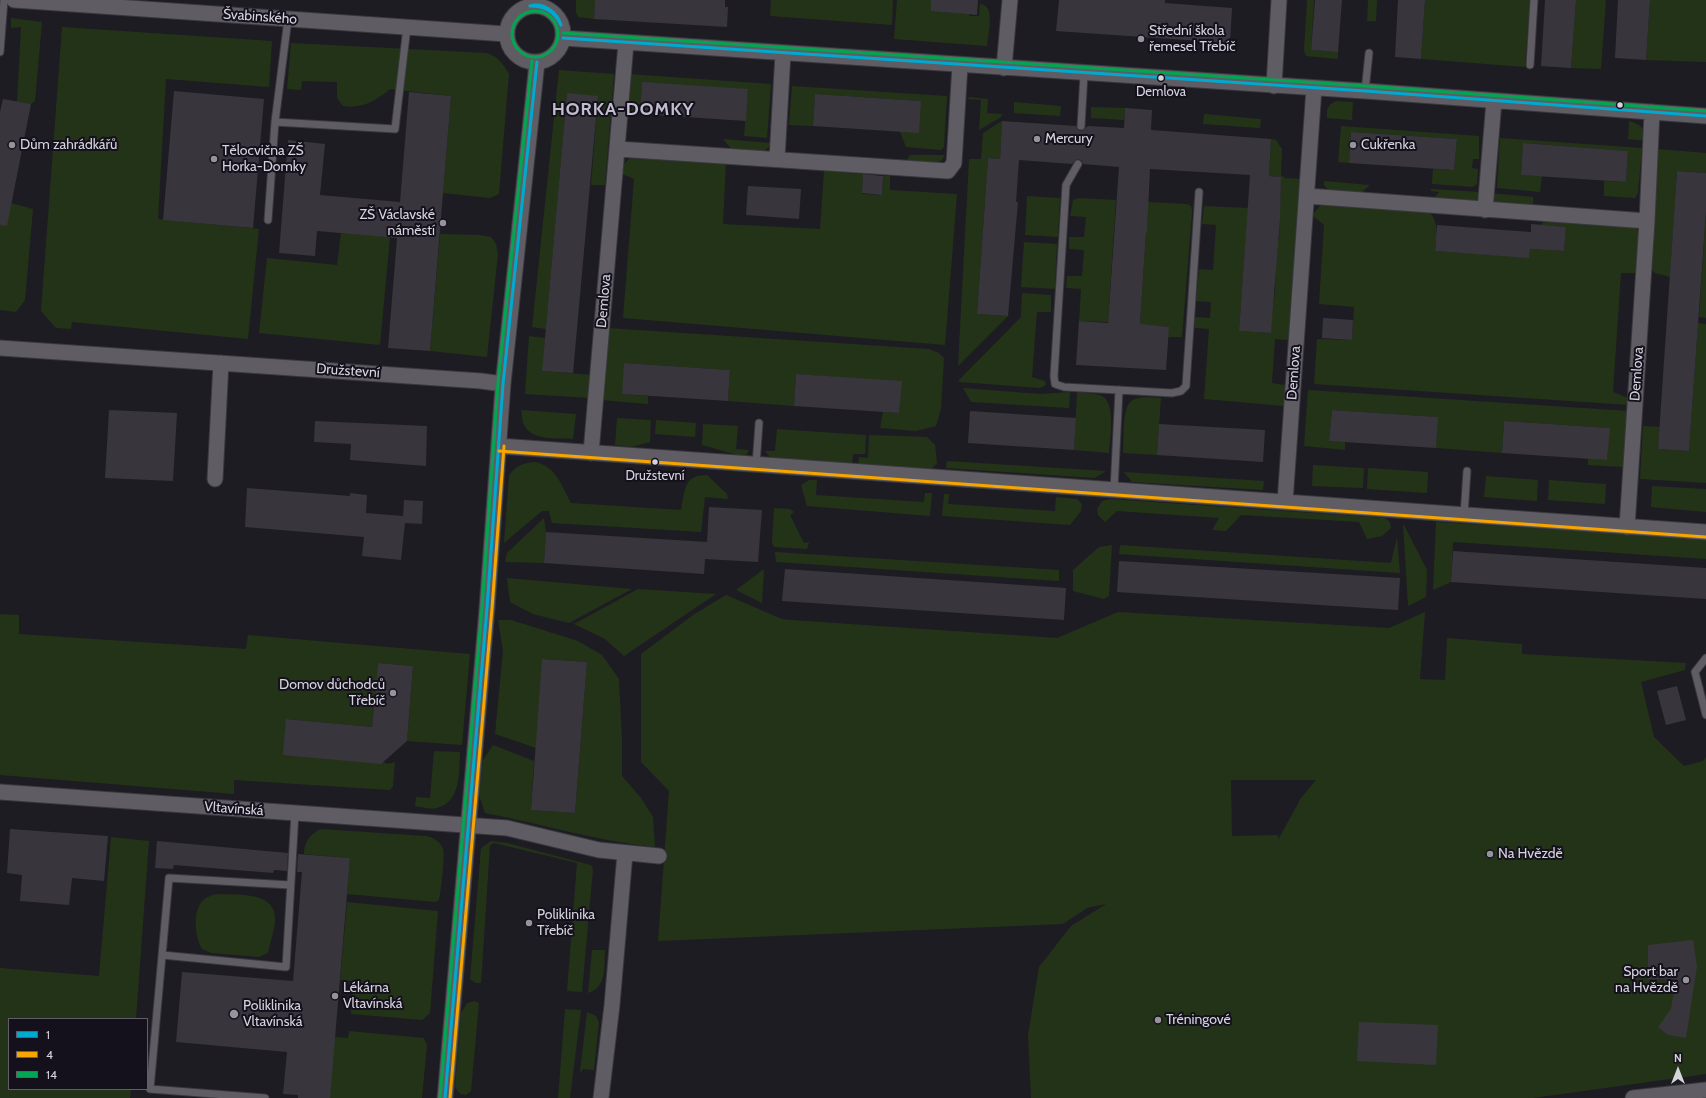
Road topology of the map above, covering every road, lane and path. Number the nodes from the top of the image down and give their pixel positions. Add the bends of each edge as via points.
1 (4, 0) edge
2 (14, 0) edge
3 (1010, 0) edge
4 (1279, 0) edge
5 (1534, 0) edge
6 (527, 3) edge
7 (552, 5) edge
8 (288, 19) junction
9 (407, 27) junction
10 (506, 34) junction
11 (563, 38) junction
12 (626, 43) junction
13 (0, 52) edge
14 (783, 53) junction
15 (1368, 53) dead end
16 (537, 62) junction
17 (960, 65) junction
18 (1530, 65) dead end
19 (1004, 68) junction
20 (1084, 74) junction
21 (1274, 86) junction
22 (1314, 88) junction
23 (1366, 92) junction
24 (1494, 101) junction
25 (1652, 112) junction
26 (1706, 116) edge
27 (275, 122) junction
28 (1081, 126) dead end
29 (618, 149) junction
30 (777, 159) junction
31 (1078, 164) dead end
32 (1199, 192) dead end
33 (1307, 196) junction
34 (1485, 210) junction
35 (268, 220) dead end
36 (1647, 221) junction
37 (0, 348) edge
38 (221, 363) junction
39 (503, 384) junction
40 (1119, 390) junction
41 (759, 423) dead end
42 (499, 446) junction
43 (590, 453) junction
44 (756, 465) junction
45 (1467, 471) dead end
46 (215, 479) dead end
47 (1114, 490) junction
48 (1285, 502) junction
49 (1464, 515) junction
50 (1627, 526) junction
51 (1706, 532) edge
52 (1706, 658) edge
53 (1706, 715) edge
54 (0, 792) edge
55 (294, 813) junction
56 (468, 825) junction
57 (625, 853) junction
58 (659, 856) dead end
59 (290, 885) junction
60 (162, 955) junction
61 (1706, 1090) edge
62 (265, 1098) edge
63 (445, 1098) edge
64 (602, 1098) edge
65 (1633, 1098) edge

1 - 13 lane
2 - 8 street, Švabinského
3 - 19 street
4 - 21 street
5 - 18 lane
6 - 7 street
6 - 10 street via 514,15
7 - 11 street via 561,23
8 - 9 street, Švabinského
8 - 27 lane
9 - 10 street, Švabinského
9 - 27 lane via 395,129
10 - 16 street via 508,43 516,55 530,62
11 - 12 street
11 - 16 street via 557,52
12 - 14 street
12 - 29 street, Demlova
14 - 17 street
14 - 30 street
15 - 23 lane
16 - 39 street
17 - 19 street
17 - 30 street via 954,163 948,171
19 - 20 street
20 - 21 street
20 - 28 lane
21 - 22 street
22 - 23 street
22 - 33 street, Demlova
23 - 24 street
24 - 25 street
24 - 34 street
25 - 26 street
25 - 36 street, Demlova
27 - 35 lane
29 - 30 street
29 - 43 street, Demlova
31 - 40 lane via 1066,184 1055,384 1064,387
32 - 40 lane via 1186,386 1181,391 1172,393
33 - 34 street
33 - 48 street, Demlova
34 - 36 street
36 - 50 street, Demlova
37 - 38 street, Družstevní
38 - 39 street, Družstevní
38 - 46 street
39 - 42 street
40 - 47 lane
41 - 44 lane
42 - 43 street
42 - 56 street
43 - 44 street
44 - 47 street
45 - 49 lane
47 - 48 street
48 - 49 street
49 - 50 street
50 - 51 street
52 - 53 lane via 1695,672
54 - 55 street, Vltavínská
55 - 56 street, Vltavínská
55 - 59 lane
56 - 57 street, Vltavínská via 507,828 599,850
56 - 63 street
57 - 58 street, Vltavínská
57 - 64 street
59 - 60 lane via 169,878
59 - 60 lane via 286,967
60 - 62 lane via 150,1089
61 - 65 street

